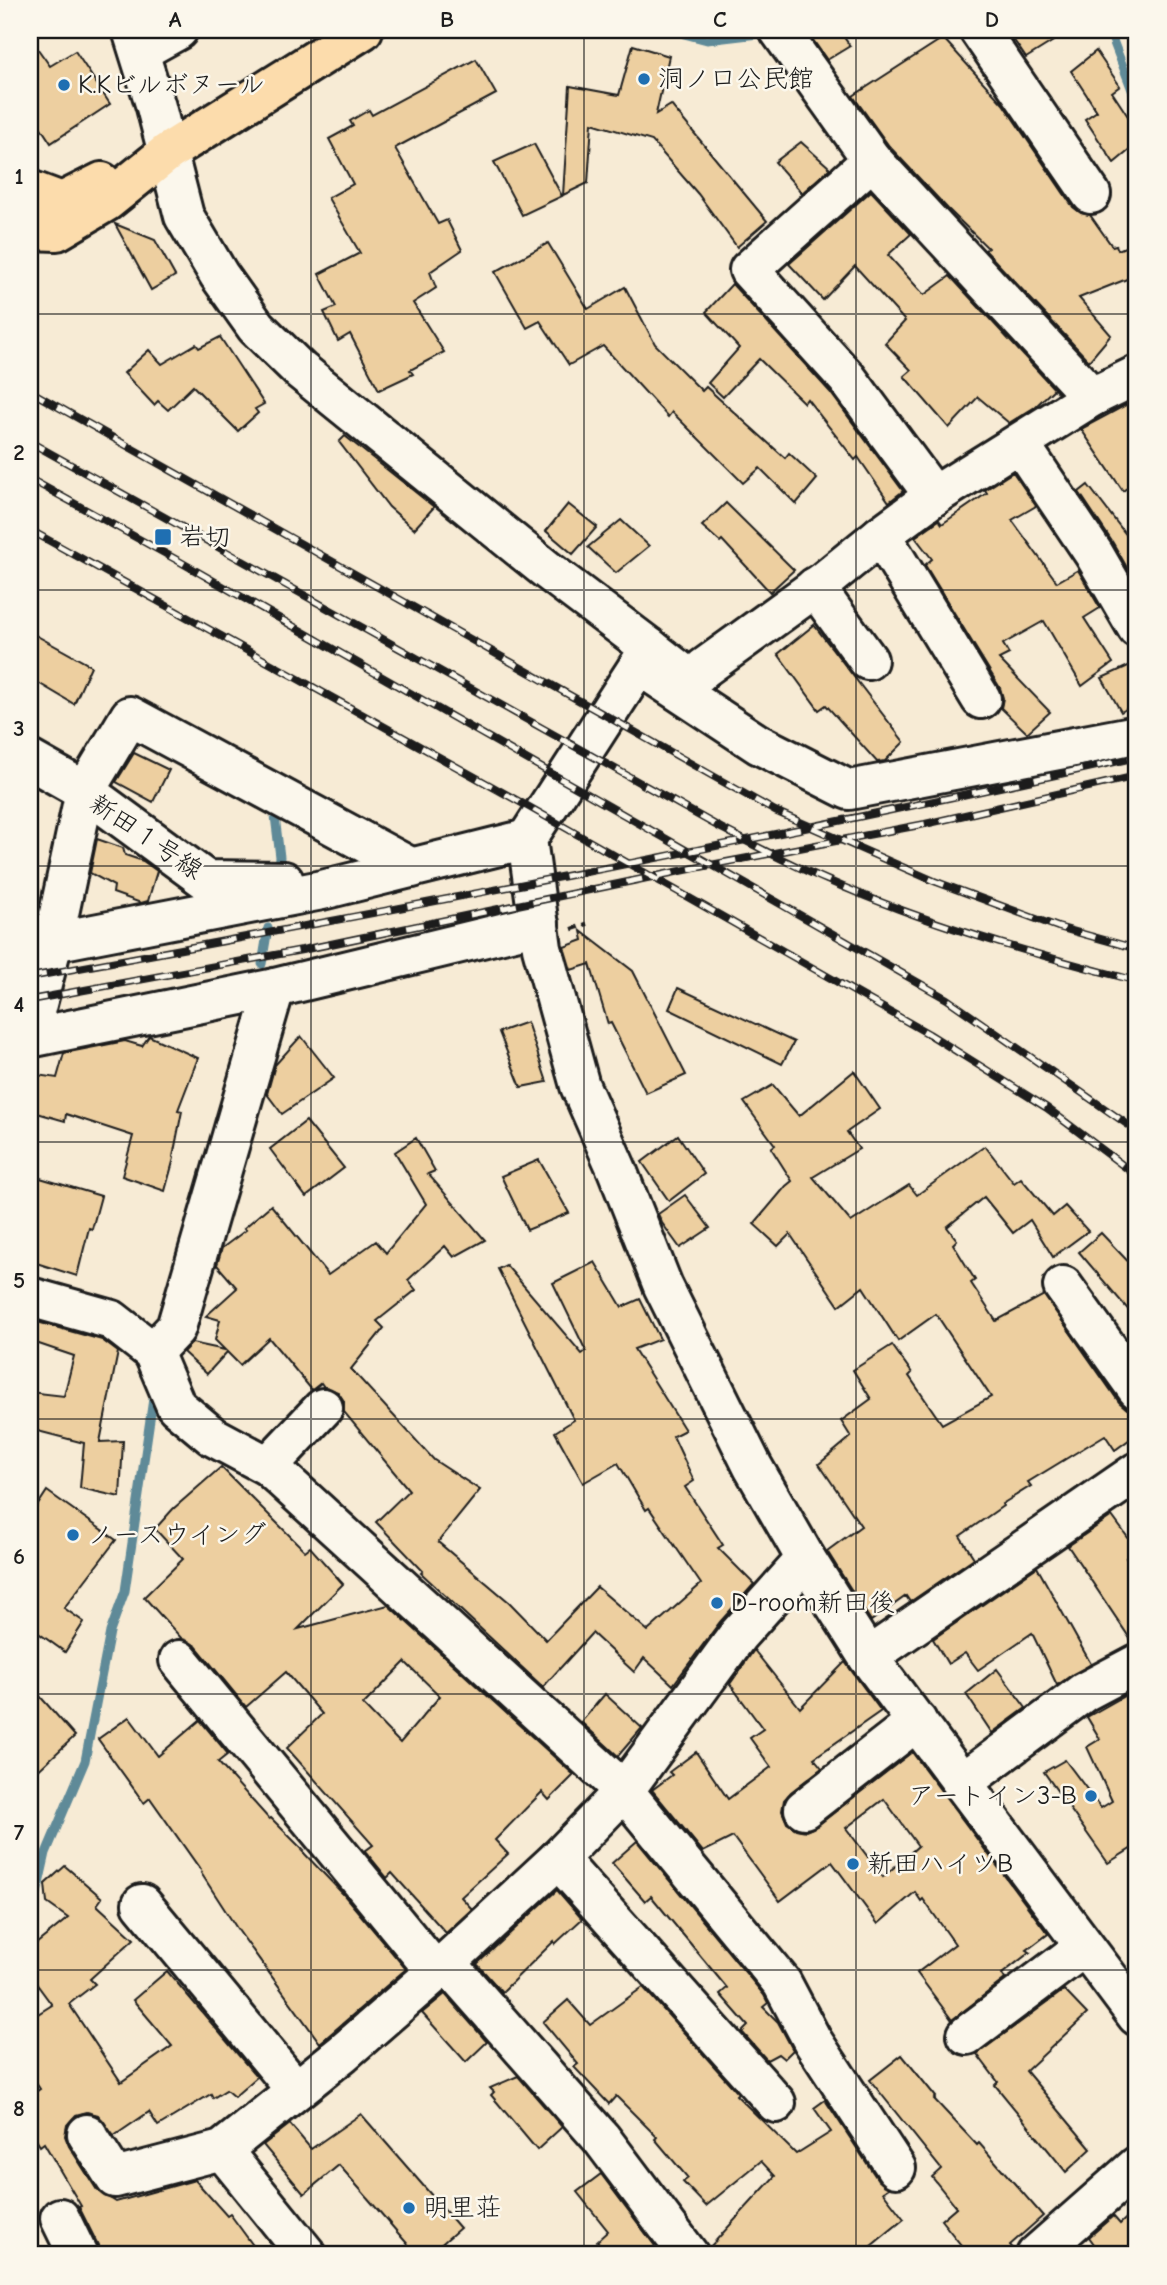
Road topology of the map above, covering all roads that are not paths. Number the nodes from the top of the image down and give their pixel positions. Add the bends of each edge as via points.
1 (177, 30) edge
2 (363, 30) edge
3 (979, 30) edge
4 (780, 32) edge
5 (136, 40) edge
6 (167, 152) junction
7 (872, 160) junction
8 (30, 190) edge
9 (1091, 194) dead end
10 (30, 230) edge
11 (1137, 375) edge
12 (1092, 397) junction
13 (1020, 444) junction
14 (934, 496) junction
15 (881, 535) junction
16 (815, 587) junction
17 (1137, 628) edge
18 (645, 656) junction
19 (868, 660) dead end
20 (981, 699) dead end
21 (1137, 735) edge
22 (30, 760) edge
23 (85, 791) junction
24 (527, 839) junction
25 (412, 868) junction
26 (322, 890) junction
27 (539, 925) junction
28 (41, 944) edge
29 (275, 988) junction
30 (30, 1031) edge
31 (30, 1038) edge
32 (1063, 1286) dead end
33 (30, 1297) edge
34 (153, 1352) junction
35 (1137, 1390) edge
36 (323, 1408) dead end
37 (268, 1466) junction
38 (1137, 1472) edge
39 (806, 1559) junction
40 (868, 1657) junction
41 (179, 1660) dead end
42 (1137, 1664) edge
43 (917, 1721) junction
44 (962, 1783) junction
45 (624, 1790) junction
46 (804, 1809) dead end
47 (558, 1859) junction
48 (142, 1904) dead end
49 (1084, 1947) junction
50 (441, 1967) junction
51 (1128, 2005) edge
52 (967, 2035) dead end
53 (296, 2090) junction
54 (776, 2103) dead end
55 (87, 2134) dead end
56 (222, 2150) junction
57 (1137, 2166) edge
58 (897, 2168) dead end
59 (60, 2218) dead end
60 (78, 2255) edge
61 (307, 2255) edge
62 (689, 2255) edge
63 (1036, 2255) edge

1 - 5 street
2 - 6 main road
3 - 9 street
4 - 7 street
5 - 6 street
6 - 8 main road via 62,202
6 - 10 main road via 106,202 57,231
6 - 18 street via 184,216 256,327 300,370 547,570
7 - 12 street
7 - 14 street via 749,270 847,377
11 - 12 street
12 - 13 street
13 - 14 street
13 - 17 street
14 - 15 street
15 - 16 street
15 - 20 street
16 - 18 street via 691,680
16 - 19 street
18 - 21 street via 758,744 849,790
18 - 24 street
22 - 23 street
23 - 25 street via 130,716
23 - 26 street, 新田１号線 via 206,880 303,882
23 - 28 street, 新田１号線
24 - 25 street
24 - 27 street
25 - 26 street
26 - 28 street
27 - 29 street
27 - 39 street via 580,1086 663,1286 753,1467
28 - 30 street, 新田１号線
29 - 31 street
29 - 34 street via 176,1328
32 - 35 street
33 - 34 street via 112,1320
34 - 37 street via 176,1406 212,1436
36 - 37 street
37 - 45 street
38 - 40 street
39 - 40 street
39 - 45 street via 738,1635
40 - 43 street
41 - 50 street
42 - 44 street via 1084,1692
43 - 44 street
43 - 46 street
44 - 49 street
45 - 47 street
45 - 58 street via 782,1983 811,2040
47 - 50 street
47 - 54 street
48 - 53 street
49 - 51 street
49 - 52 street
50 - 53 street
50 - 62 street via 601,2138
53 - 56 street
55 - 56 street via 115,2178
56 - 61 street
57 - 63 street
59 - 60 street

